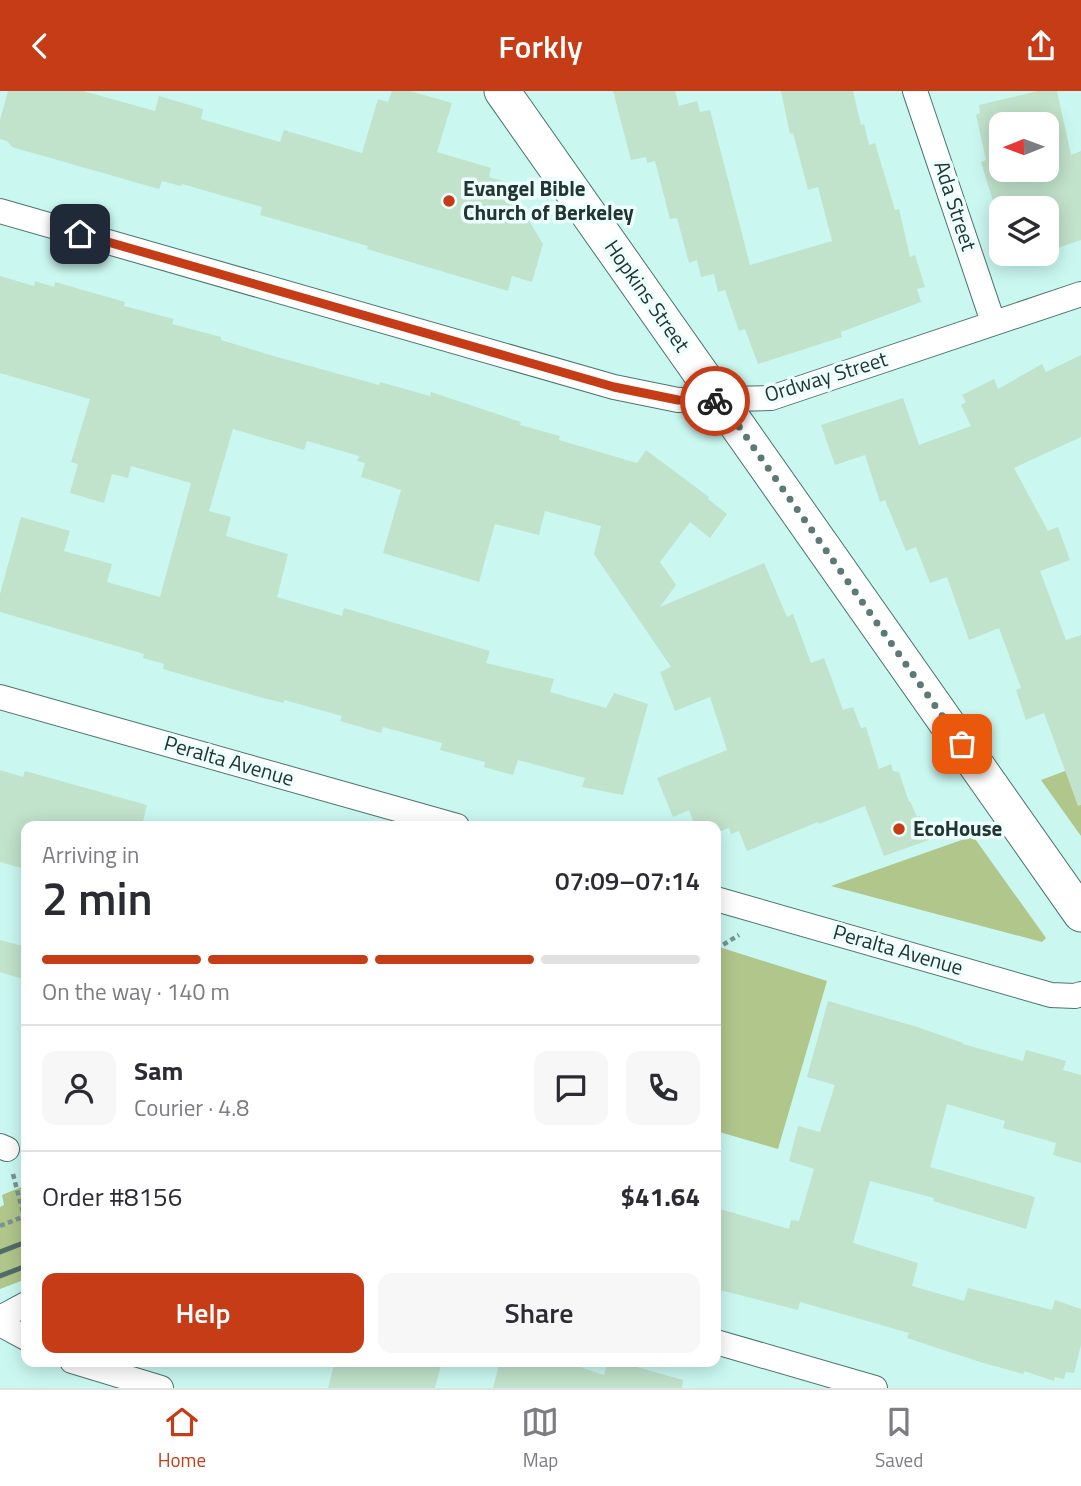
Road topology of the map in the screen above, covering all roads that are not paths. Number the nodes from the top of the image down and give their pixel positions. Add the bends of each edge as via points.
1 (502, 91) edge
2 (915, 91) edge
3 (0, 211) edge
4 (1081, 293) edge
5 (993, 322) junction
6 (721, 401) junction
7 (0, 697) edge
8 (439, 821) edge
9 (721, 900) edge
10 (1081, 914) edge
11 (1081, 994) edge
12 (21, 1307) edge
13 (0, 1318) edge
14 (0, 1324) edge
15 (21, 1335) edge
16 (721, 1343) edge
17 (92, 1367) edge
18 (161, 1388) edge
19 (875, 1388) edge

1 - 6 street, Hopkins Street
2 - 5 street, Ada Street
3 - 6 street, Ordway Street via 614,387 678,400
4 - 5 street, Ordway Street
5 - 6 street, Ordway Street via 771,398
6 - 10 street, Hopkins Street
7 - 8 street, Peralta Avenue
9 - 11 street, Peralta Avenue via 1051,995
12 - 13 street
14 - 15 street
16 - 19 street
17 - 18 street

